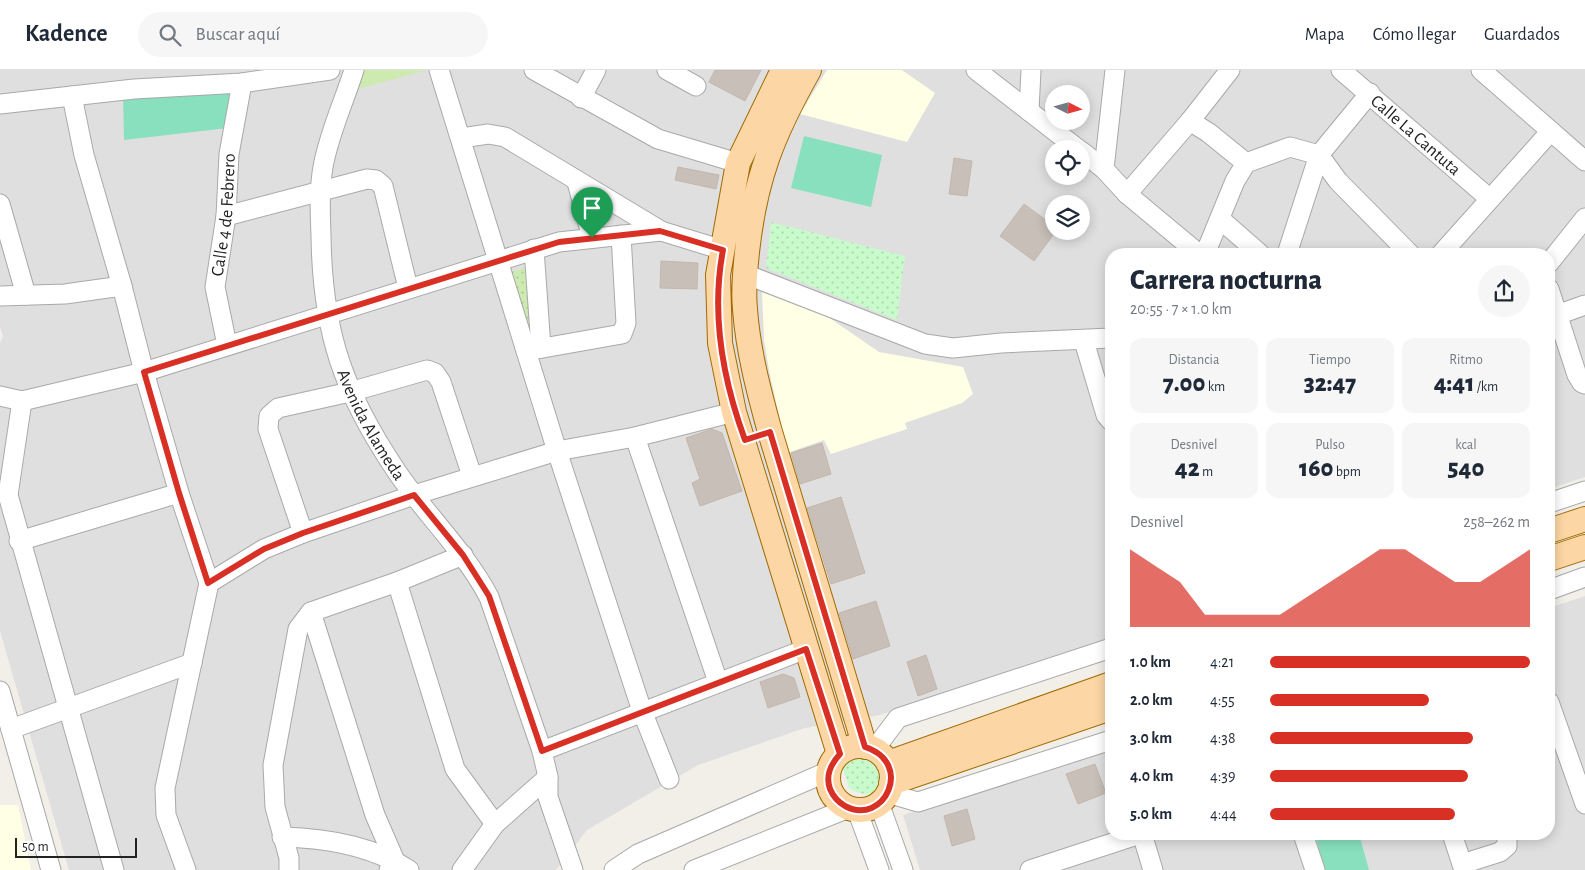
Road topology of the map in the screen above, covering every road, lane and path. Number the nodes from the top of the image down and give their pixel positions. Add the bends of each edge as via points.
1 (330, 70) edge
2 (354, 70) edge
3 (439, 70) edge
4 (534, 70) edge
5 (596, 70) edge
6 (667, 70) edge
7 (783, 70) edge
8 (809, 70) edge
9 (1031, 70) edge
10 (1124, 70) edge
11 (1230, 70) edge
12 (1341, 70) edge
13 (1481, 70) edge
14 (979, 71) edge
15 (179, 78) edge
16 (1114, 79) edge
17 (242, 83) junction
18 (696, 86) dead end
19 (1370, 93) junction
20 (72, 96) junction
21 (581, 98) junction
22 (0, 104) edge
23 (1028, 111) junction
24 (1190, 121) junction
25 (1551, 131) junction
26 (462, 138) junction
27 (1067, 140) edge
28 (1319, 155) junction
29 (1090, 158) edge
30 (1585, 161) edge
31 (738, 163) junction
32 (1246, 163) junction
33 (1104, 168) junction
34 (577, 182) junction
35 (320, 192) junction
36 (1128, 194) junction
37 (1490, 199) junction
38 (0, 204) edge
39 (226, 216) junction
40 (1585, 218) edge
41 (1220, 219) junction
42 (660, 231) junction
43 (621, 235) junction
44 (592, 238) junction
45 (1192, 248) edge
46 (1208, 248) edge
47 (1253, 248) edge
48 (1289, 248) edge
49 (1404, 248) edge
50 (1446, 248) edge
51 (534, 249) junction
52 (723, 250) junction
53 (1555, 256) edge
54 (496, 261) junction
55 (745, 274) junction
56 (122, 286) junction
57 (408, 288) junction
58 (26, 295) junction
59 (0, 296) edge
60 (1585, 305) edge
61 (326, 314) junction
62 (1555, 316) edge
63 (1555, 324) edge
64 (1105, 339) edge
65 (1084, 341) junction
66 (228, 345) junction
67 (533, 349) junction
68 (144, 372) junction
69 (1585, 384) edge
70 (350, 392) junction
71 (0, 396) edge
72 (22, 401) junction
73 (734, 412) junction
74 (1105, 412) edge
75 (770, 432) junction
76 (635, 437) junction
77 (745, 440) junction
78 (556, 451) junction
79 (472, 476) junction
80 (1585, 491) edge
81 (179, 493) junction
82 (414, 495) junction
83 (1555, 501) edge
84 (1585, 520) edge
85 (1555, 529) edge
86 (303, 533) junction
87 (19, 541) junction
88 (1585, 547) edge
89 (463, 555) junction
90 (1555, 557) edge
91 (1585, 577) edge
92 (397, 582) junction
93 (208, 583) junction
94 (1555, 588) edge
95 (311, 612) junction
96 (806, 649) junction
97 (1105, 650) edge
98 (192, 663) junction
99 (718, 682) junction
100 (1105, 686) edge
101 (1, 699) edge
102 (67, 708) junction
103 (1105, 710) edge
104 (642, 711) junction
105 (1555, 716) edge
106 (11, 730) junction
107 (1105, 742) edge
108 (542, 751) junction
109 (834, 762) junction
110 (1577, 766) edge
111 (548, 777) junction
112 (668, 779) dead end
113 (874, 782) junction
114 (1585, 804) edge
115 (496, 824) junction
116 (282, 837) junction
117 (1122, 840) edge
118 (1143, 840) edge
119 (1305, 840) edge
120 (1454, 840) edge
121 (1507, 840) edge
122 (398, 867) edge
123 (1463, 867) edge
124 (51, 870) edge
125 (114, 870) edge
126 (186, 870) edge
127 (289, 870) edge
128 (462, 870) edge
129 (573, 870) edge
130 (583, 870) edge
131 (614, 870) edge
132 (694, 870) edge
133 (878, 870) edge
134 (903, 870) edge
135 (1030, 870) edge
136 (1153, 870) edge
137 (1315, 870) edge

1 - 17 street
2 - 35 street, Avenida Alameda via 331,136
3 - 26 street
4 - 21 street
5 - 21 street
6 - 18 street
7 - 31 main road
8 - 55 main road via 782,118 765,159 756,194
9 - 23 street
10 - 16 street
11 - 24 street
12 - 19 street, Calle La Cantuta
13 - 25 street
14 - 23 street
15 - 17 street
15 - 20 street
16 - 33 street
17 - 39 street, Calle 4 de Febrero via 229,154
19 - 28 street
19 - 37 street, Calle La Cantuta
20 - 22 street
20 - 56 street via 84,155
21 - 31 street via 658,139
23 - 27 street
24 - 32 street
24 - 36 street
25 - 30 street
25 - 37 street
26 - 34 street via 488,134 504,137
26 - 54 street
28 - 32 street via 1290,147
28 - 48 street
28 - 49 street via 1338,181
29 - 33 street
31 - 52 main road
32 - 41 street
33 - 36 street
34 - 42 street
34 - 44 street
35 - 39 street
35 - 57 street via 367,179 376,180 383,186
35 - 61 street, Avenida Alameda via 321,278
36 - 45 street
37 - 50 street
38 - 58 street
39 - 66 street, Calle 4 de Febrero via 215,287
40 - 53 street
41 - 46 street
41 - 47 street
42 - 43 street
42 - 52 street
43 - 44 street
43 - 67 street via 626,323 622,334
44 - 51 street
51 - 54 street
51 - 67 street
52 - 73 main road via 718,274 720,343
54 - 57 street
54 - 67 street
55 - 65 street via 924,344 953,348
55 - 75 main road via 744,307 748,339
56 - 58 street via 65,294
56 - 68 street
57 - 61 street
58 - 59 street
60 - 62 street
61 - 66 street
61 - 70 street, Avenida Alameda
63 - 69 street via 1577,375
64 - 65 street
65 - 74 street
66 - 68 street
67 - 78 street
68 - 72 street
68 - 81 street
70 - 79 street via 427,370 435,373 441,382
70 - 82 street, Avenida Alameda via 365,422
70 - 86 street via 278,408 269,416 268,429
71 - 72 street
72 - 87 street via 8,495
73 - 76 street
73 - 77 main road
75 - 77 main road
75 - 113 main road
76 - 78 street
76 - 99 street
77 - 96 main road
78 - 79 street
78 - 104 street
79 - 82 street
80 - 83 street
81 - 87 street
81 - 93 street
82 - 86 street
82 - 89 street, Avenida Alameda
84 - 85 main road
86 - 93 street via 264,549
87 - 102 street
88 - 90 main road
89 - 92 street
89 - 108 street, Avenida Alameda via 489,596
91 - 94 street
92 - 95 street
92 - 115 street via 454,769
93 - 98 street
95 - 116 street via 298,629 273,765 275,807
95 - 122 street via 375,815
96 - 99 street
96 - 109 main road
97 - 113 street via 898,718
98 - 102 street
98 - 126 street via 165,788 166,815
99 - 104 street
100 - 113 main road
101 - 106 street
102 - 106 street
102 - 125 street
103 - 113 main road
104 - 108 street
104 - 112 street
105 - 110 street
106 - 124 street
107 - 113 street via 918,802
108 - 111 street, Avenida Alameda
109 - 113 main road via 847,749
109 - 113 main road via 831,791 836,799
109 - 131 street via 638,854
110 - 114 street
111 - 115 street
111 - 129 street, Avenida Alameda via 548,797
111 - 130 street, Avenida Alameda via 558,792
113 - 132 street
113 - 133 street
113 - 134 street
115 - 128 street
116 - 122 street via 340,843
116 - 127 street
117 - 135 street
118 - 136 street
119 - 137 street
120 - 123 street
121 - 123 street via 1507,846 1500,852

